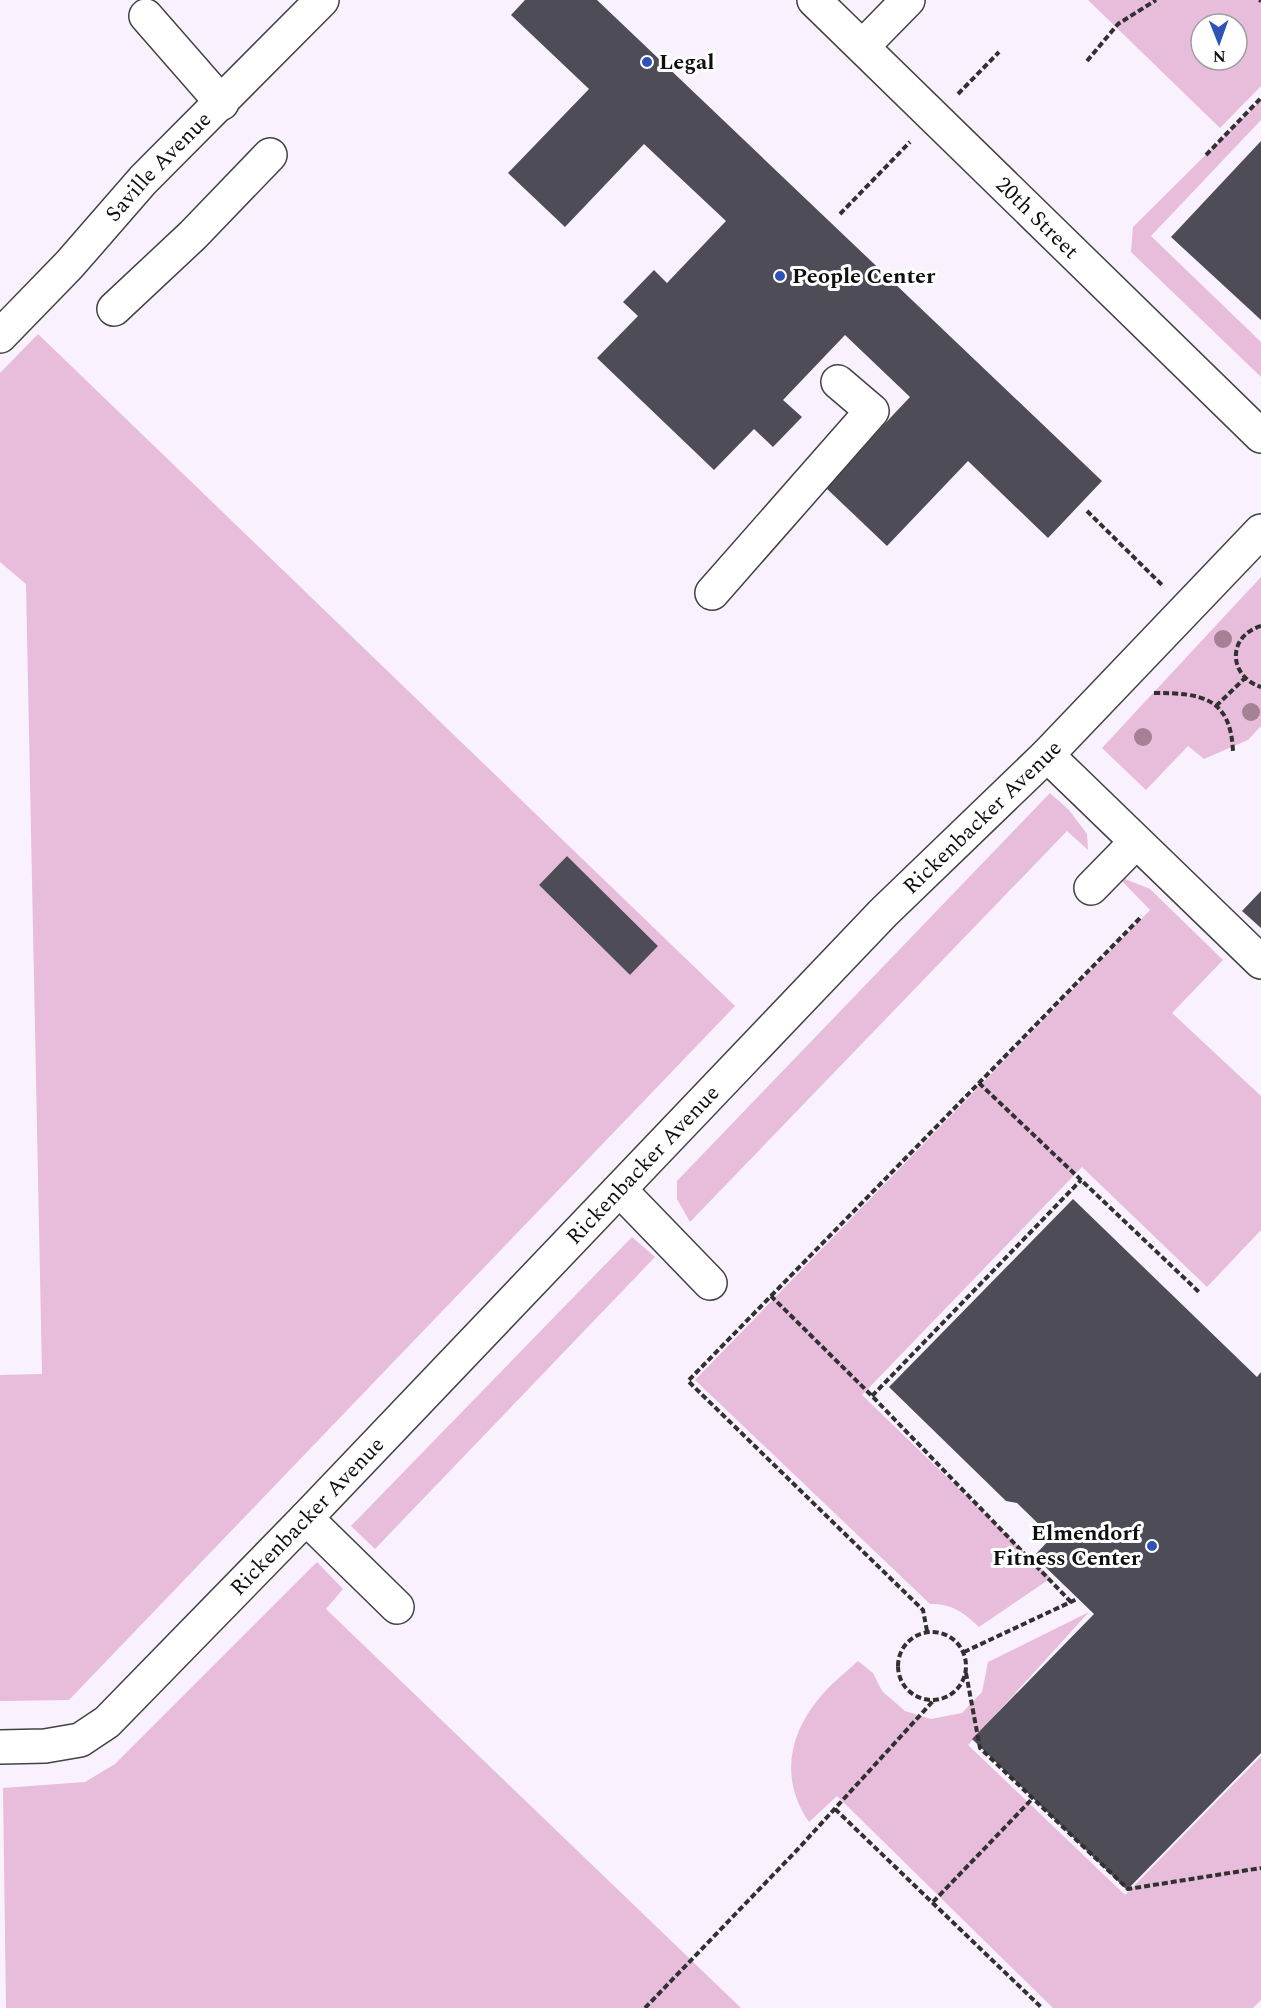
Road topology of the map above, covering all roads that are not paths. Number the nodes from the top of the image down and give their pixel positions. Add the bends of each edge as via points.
1 (322, 0) edge
2 (814, 0) edge
3 (908, 0) edge
4 (146, 16) dead end
5 (863, 46) junction
6 (222, 103) junction
7 (270, 155) dead end
8 (114, 309) dead end
9 (0, 336) edge
10 (837, 382) dead end
11 (1261, 436) edge
12 (1261, 531) edge
13 (712, 593) dead end
14 (1047, 756) junction
15 (1136, 842) junction
16 (1091, 888) dead end
17 (1261, 962) edge
18 (620, 1190) junction
19 (710, 1283) dead end
20 (306, 1518) junction
21 (397, 1607) dead end
22 (0, 1747) edge

1 - 6 street, Saville Avenue
2 - 5 street, 20th Street
3 - 5 street
4 - 6 street
5 - 11 street, 20th Street
6 - 9 street, Saville Avenue via 143,180
7 - 8 street
10 - 13 street via 872,411
12 - 14 street, Rickenbacker Avenue
14 - 15 street
14 - 18 street, Rickenbacker Avenue via 883,914
15 - 16 street
15 - 17 street
18 - 19 street
18 - 20 street, Rickenbacker Avenue
20 - 21 street
20 - 22 street, Rickenbacker Avenue via 106,1722 80,1740

